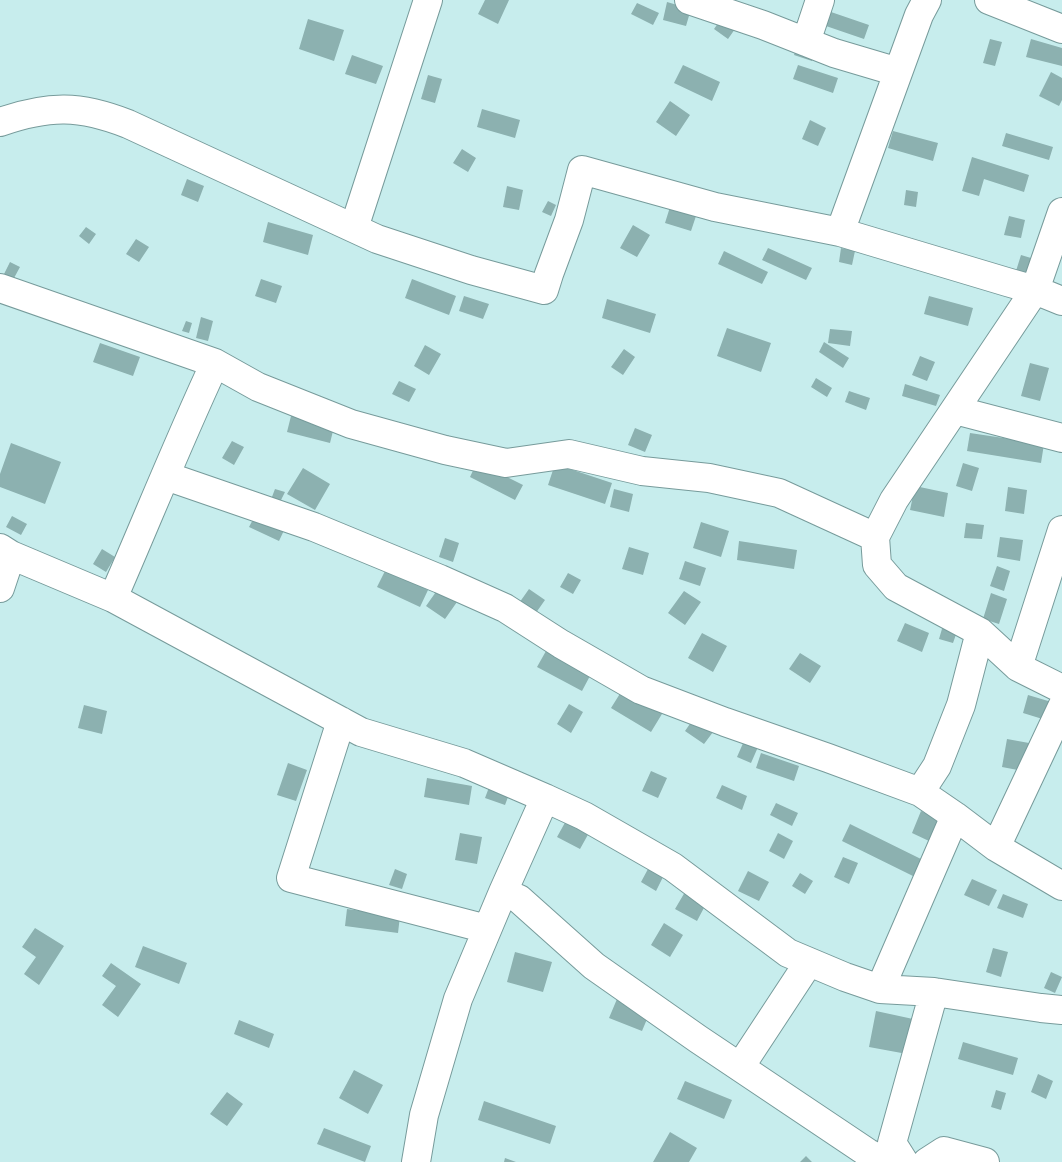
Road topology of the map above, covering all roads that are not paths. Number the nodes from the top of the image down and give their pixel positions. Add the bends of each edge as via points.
1 (428, 0) edge
2 (688, 0) edge
3 (820, 0) edge
4 (927, 0) edge
5 (989, 0) edge
6 (1062, 29) edge
7 (806, 42) junction
8 (898, 72) junction
9 (0, 122) edge
10 (1062, 212) edge
11 (354, 228) junction
12 (840, 232) junction
13 (0, 288) edge
14 (1036, 290) junction
15 (1062, 301) edge
16 (215, 362) junction
17 (955, 410) junction
18 (1062, 438) edge
19 (166, 476) junction
20 (1062, 530) edge
21 (875, 537) junction
22 (6, 552) edge
23 (0, 588) edge
24 (113, 598) junction
25 (980, 632) junction
26 (1018, 667) junction
27 (1062, 688) edge
28 (1062, 707) edge
29 (341, 721) junction
30 (920, 792) junction
31 (545, 798) junction
32 (955, 816) junction
33 (996, 847) junction
34 (1062, 886) edge
35 (503, 892) junction
36 (487, 929) junction
37 (809, 962) junction
38 (880, 988) junction
39 (934, 992) junction
40 (1062, 1010) edge
41 (740, 1068) junction
42 (416, 1162) edge
43 (886, 1162) edge
44 (904, 1162) edge
45 (927, 1162) edge
46 (985, 1162) edge

1 - 11 street
2 - 7 street
3 - 7 street
4 - 8 street
5 - 6 street
7 - 8 street
8 - 12 street
9 - 11 street via 43,110 66,109 108,116
10 - 14 street
11 - 12 street via 386,242 544,290 569,220 582,170 715,207
12 - 14 street
13 - 16 street
14 - 15 street
14 - 17 street
16 - 19 street
16 - 21 street via 258,387 351,424 445,450 506,463 570,454 642,471 710,478 779,493
17 - 18 street
17 - 21 street via 894,500
19 - 24 street
19 - 30 street via 314,527 440,578 505,608 641,690
20 - 26 street
21 - 25 street via 877,565 896,587
22 - 23 street
22 - 24 street
24 - 29 street
25 - 26 street
25 - 30 street via 961,705 937,766
26 - 27 street
28 - 33 street
29 - 31 street via 361,732 464,764
29 - 36 street via 291,878
30 - 32 street
31 - 35 street
31 - 37 street via 584,816 673,867 788,953
32 - 33 street
32 - 38 street
33 - 34 street
35 - 36 street
35 - 41 street via 519,899 594,966
36 - 42 street via 458,999 424,1115
37 - 38 street
37 - 41 street
38 - 39 street
39 - 40 street
39 - 44 street via 892,1143
41 - 43 street via 868,1154
45 - 46 street via 944,1151

